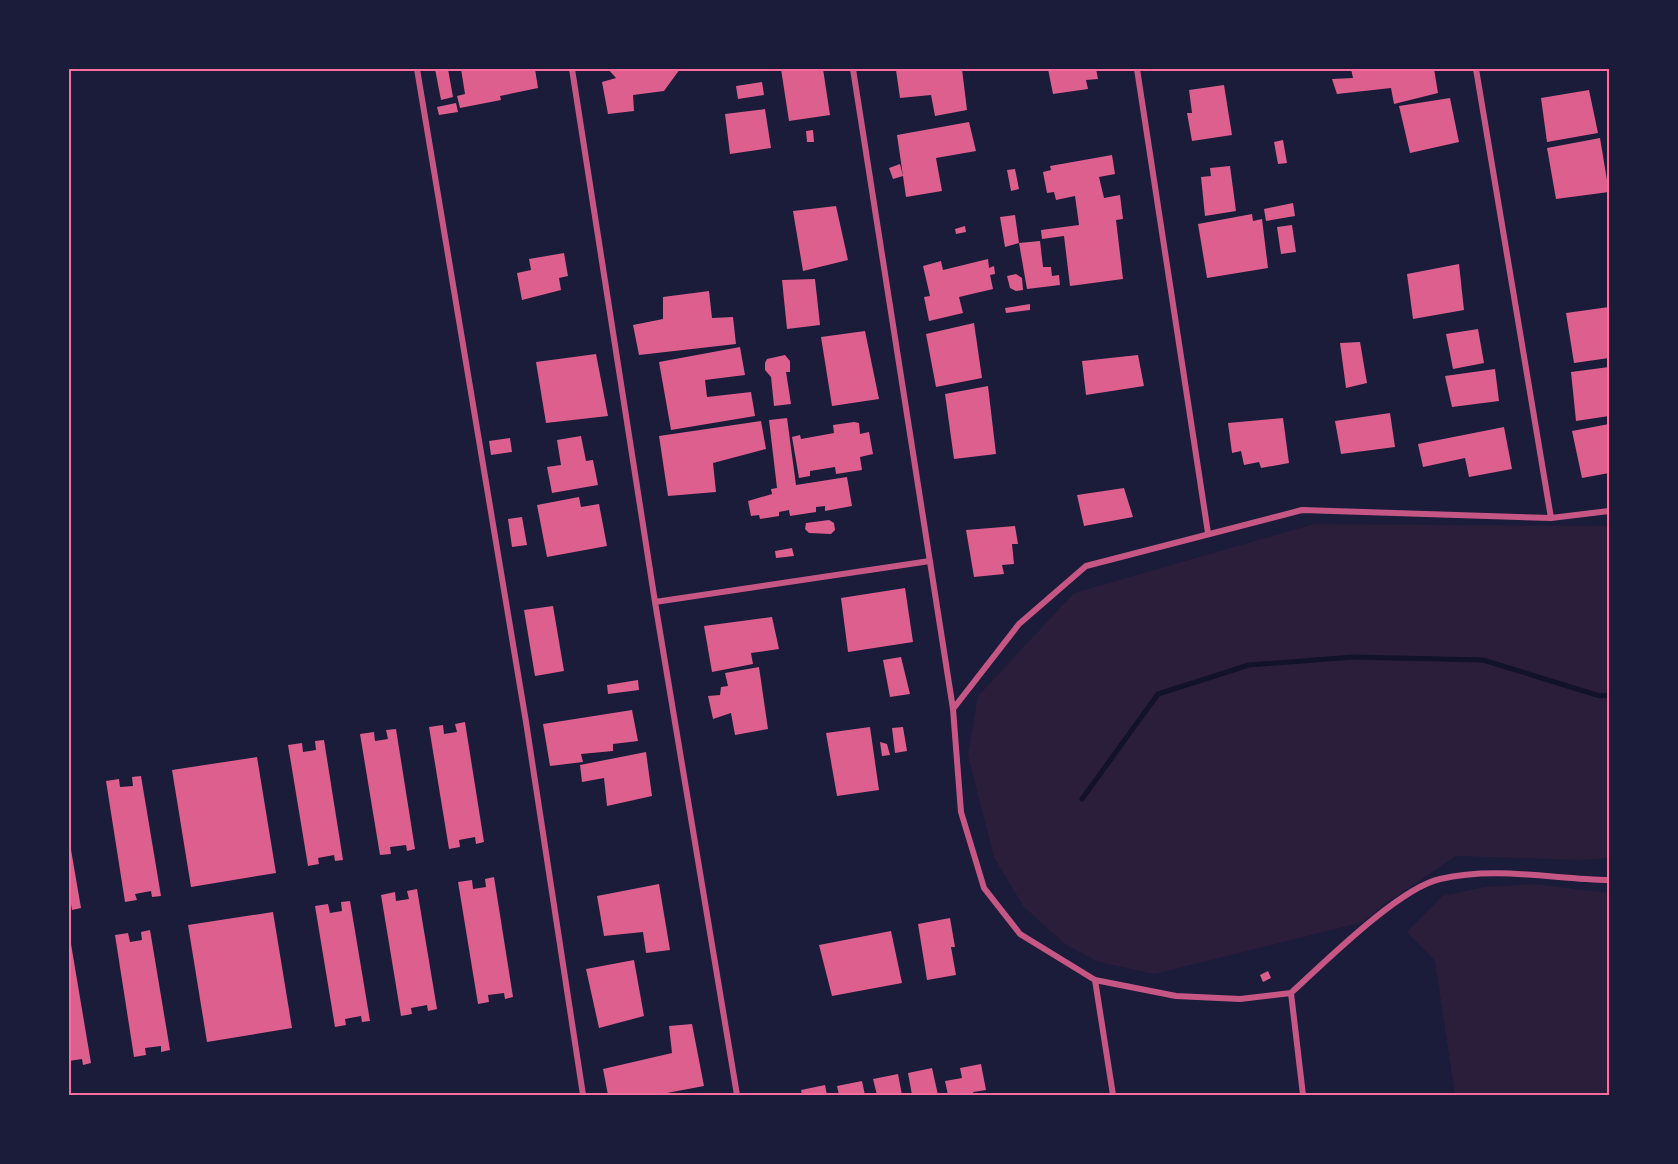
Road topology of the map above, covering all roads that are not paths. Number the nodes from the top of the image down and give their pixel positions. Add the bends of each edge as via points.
1 (417, 69) edge
2 (572, 69) edge
3 (853, 69) edge
4 (1137, 69) edge
5 (1476, 69) edge
6 (1609, 511) edge
7 (1551, 518) junction
8 (1208, 533) junction
9 (930, 561) junction
10 (655, 603) junction
11 (953, 709) junction
12 (1609, 880) edge
13 (1095, 980) junction
14 (1292, 993) junction
15 (583, 1095) edge
16 (737, 1095) edge
17 (1113, 1095) edge
18 (1304, 1095) edge

1 - 15 street via 526,722
2 - 10 street
3 - 9 street
4 - 8 street
5 - 7 street
6 - 7 street
7 - 8 street via 1302,510
8 - 11 street via 1086,566 1019,624
9 - 10 street
9 - 11 street
10 - 16 street
11 - 13 street via 961,812 984,888 1020,934
12 - 14 street via 1488,872 1438,879 1402,898
13 - 14 street via 1186,996 1240,999
13 - 17 street
14 - 18 street

